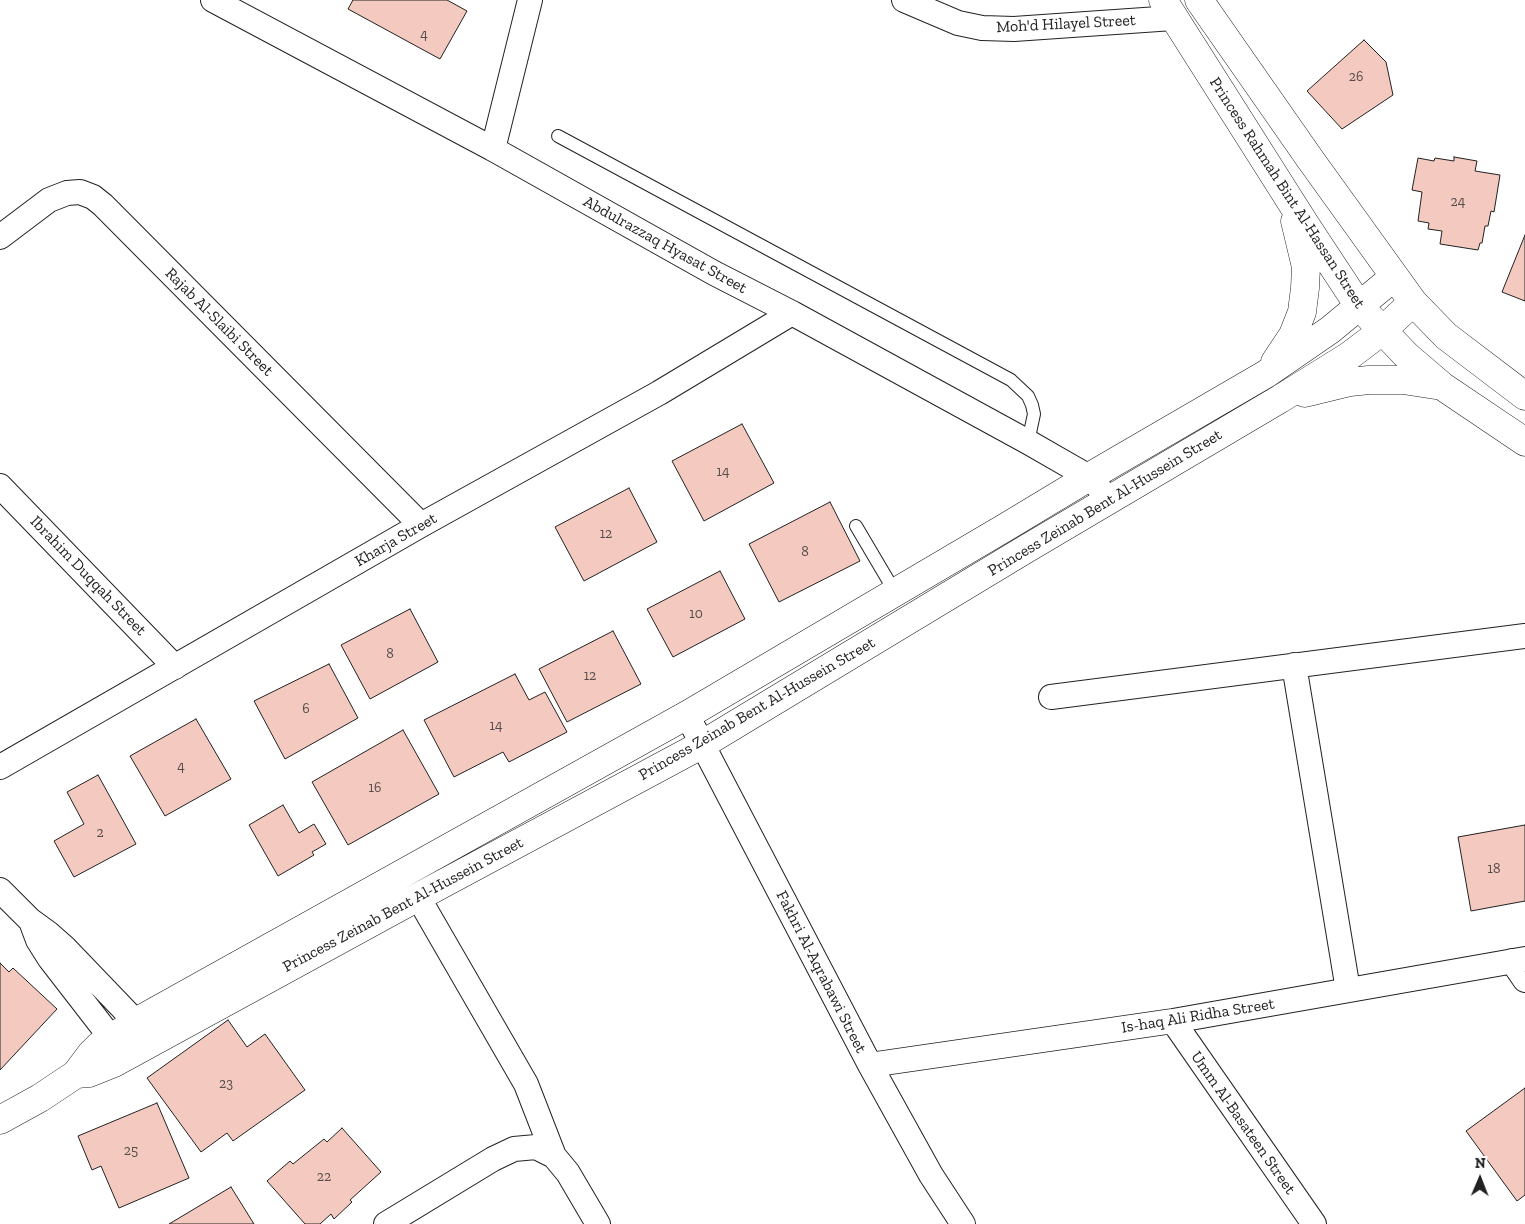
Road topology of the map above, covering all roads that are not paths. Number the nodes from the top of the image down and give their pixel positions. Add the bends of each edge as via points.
1 (213, 0) edge
2 (530, 0) edge
3 (904, 0) edge
4 (1199, 0) edge
5 (1168, 9) edge
6 (558, 136) dead end
7 (493, 149) junction
8 (1289, 198) junction
9 (0, 237) edge
10 (1394, 277) junction
11 (1414, 302) junction
12 (1358, 306) junction
13 (792, 313) junction
14 (1382, 330) junction
15 (1266, 374) junction
16 (1442, 386) junction
17 (1525, 396) edge
18 (1280, 399) junction
19 (1028, 442) junction
20 (1525, 442) edge
21 (1089, 476) junction
22 (0, 486) edge
23 (1110, 500) junction
24 (421, 525) junction
25 (856, 526) dead end
26 (895, 592) junction
27 (1525, 636) edge
28 (1294, 665) junction
29 (175, 667) junction
30 (1051, 697) dead end
31 (687, 715) junction
32 (703, 744) junction
33 (0, 767) edge
34 (0, 890) edge
35 (418, 897) junction
36 (30, 920) junction
37 (1521, 966) edge
38 (1348, 990) junction
39 (1173, 1021) junction
40 (144, 1032) junction
41 (118, 1047) junction
42 (870, 1065) junction
43 (1, 1119) edge
44 (554, 1156) junction
45 (386, 1224) edge
46 (598, 1224) edge
47 (963, 1224) edge
48 (1314, 1224) edge

1 - 7 street, Abdulrazzaq Hyasat Street
2 - 7 street
3 - 5 street, Moh'd Hilayel Street via 958,23 982,28 1014,29
4 - 10 street
5 - 8 street, Princess Rahmah Bint Al-Hassan Street
6 - 19 lane via 1011,380 1028,396 1032,405 1034,414
7 - 13 street, Abdulrazzaq Hyasat Street
8 - 12 street, Princess Rahmah Bint Al-Hassan Street
8 - 15 street via 1306,267 1306,288 1302,312 1293,335
9 - 24 street, Rajab Al-Slaibi Street via 50,200 80,192 93,197
10 - 11 street
10 - 12 street, Princess Zeinab Bent Al-Hussein Street
11 - 14 street, Princess Zeinab Bent Al-Hussein Street
11 - 17 street via 1446,336
12 - 14 street, Princess Rahmah Bint Al-Hassan Street
12 - 15 street, Princess Zeinab Bent Al-Hussein Street via 1330,330
13 - 19 street, Abdulrazzaq Hyasat Street
13 - 24 street, Kharja Street via 659,394
14 - 16 street, Princess Rahmah Bint Al-Hassan Street
14 - 18 street, Princess Zeinab Bent Al-Hussein Street via 1349,356
15 - 21 street, Princess Zeinab Bent Al-Hussein Street
16 - 18 street via 1403,380 1369,380
16 - 20 street, Princess Rahmah Bint Al-Hassan Street
18 - 23 street, Princess Zeinab Bent Al-Hussein Street
19 - 21 street, Abdulrazzaq Hyasat Street
21 - 23 street, Abdulrazzaq Hyasat Street
21 - 26 street, Princess Zeinab Bent Al-Hussein Street
22 - 29 street, Ibrahim Duqqah Street
23 - 32 street, Princess Zeinab Bent Al-Hussein Street
24 - 29 street, Kharja Street
25 - 26 lane
26 - 31 street, Princess Zeinab Bent Al-Hussein Street
27 - 28 street
28 - 30 street
28 - 38 street
29 - 33 street, Kharja Street
31 - 32 street, Fakhri Al-Aqrabawi Street
31 - 40 street, Princess Zeinab Bent Al-Hussein Street
32 - 35 street, Princess Zeinab Bent Al-Hussein Street
32 - 42 street, Fakhri Al-Aqrabawi Street
34 - 36 street
35 - 40 street, Princess Zeinab Bent Al-Hussein Street
35 - 44 street via 526,1084
36 - 40 street via 57,940
36 - 41 street via 44,950
37 - 38 street, Is-haq Ali Ridha Street
38 - 39 street, Is-haq Ali Ridha Street
39 - 42 street, Is-haq Ali Ridha Street
39 - 48 street, Umm Al-Basateen Street
40 - 41 street, Princess Zeinab Bent Al-Hussein Street
41 - 43 street, Princess Zeinab Bent Al-Hussein Street via 91,1054 76,1074
42 - 47 street, Fakhri Al-Aqrabawi Street via 931,1175
44 - 45 street via 536,1147 514,1149
44 - 46 street

